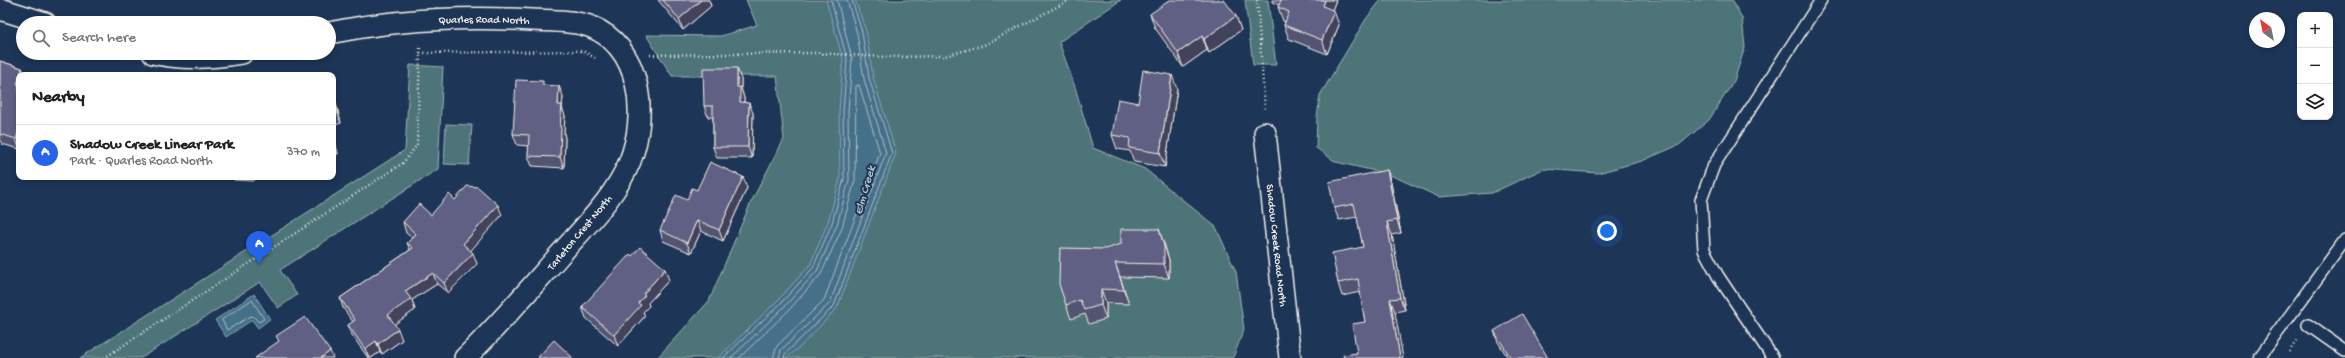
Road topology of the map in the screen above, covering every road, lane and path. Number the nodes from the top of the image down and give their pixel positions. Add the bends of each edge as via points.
1 (1070, 0) edge
2 (1257, 0) edge
3 (1821, 0) edge
4 (0, 9) edge
5 (23, 16) edge
6 (336, 32) edge
7 (626, 58) junction
8 (1265, 133) joint
9 (2345, 240) edge
10 (2308, 325) dead end
11 (2345, 351) edge
12 (104, 358) edge
13 (465, 358) edge
14 (1290, 358) edge
15 (1773, 358) edge
16 (2259, 358) edge

1 - 7 path via 984,45 945,56 641,55
2 - 8 path
3 - 15 lane via 1714,164 1701,200 1704,250 1718,276
4 - 5 street
6 - 7 street, Quarles Road North via 364,26 446,18 559,21 588,26 601,33 612,41
7 - 12 path via 604,61 583,51 420,53 417,144 403,163
7 - 13 street, Tarleton Crest North via 639,91 637,136 630,162 613,191 592,218 486,338
8 - 14 street, Shadow Creek Road North
9 - 16 lane
10 - 11 lane

